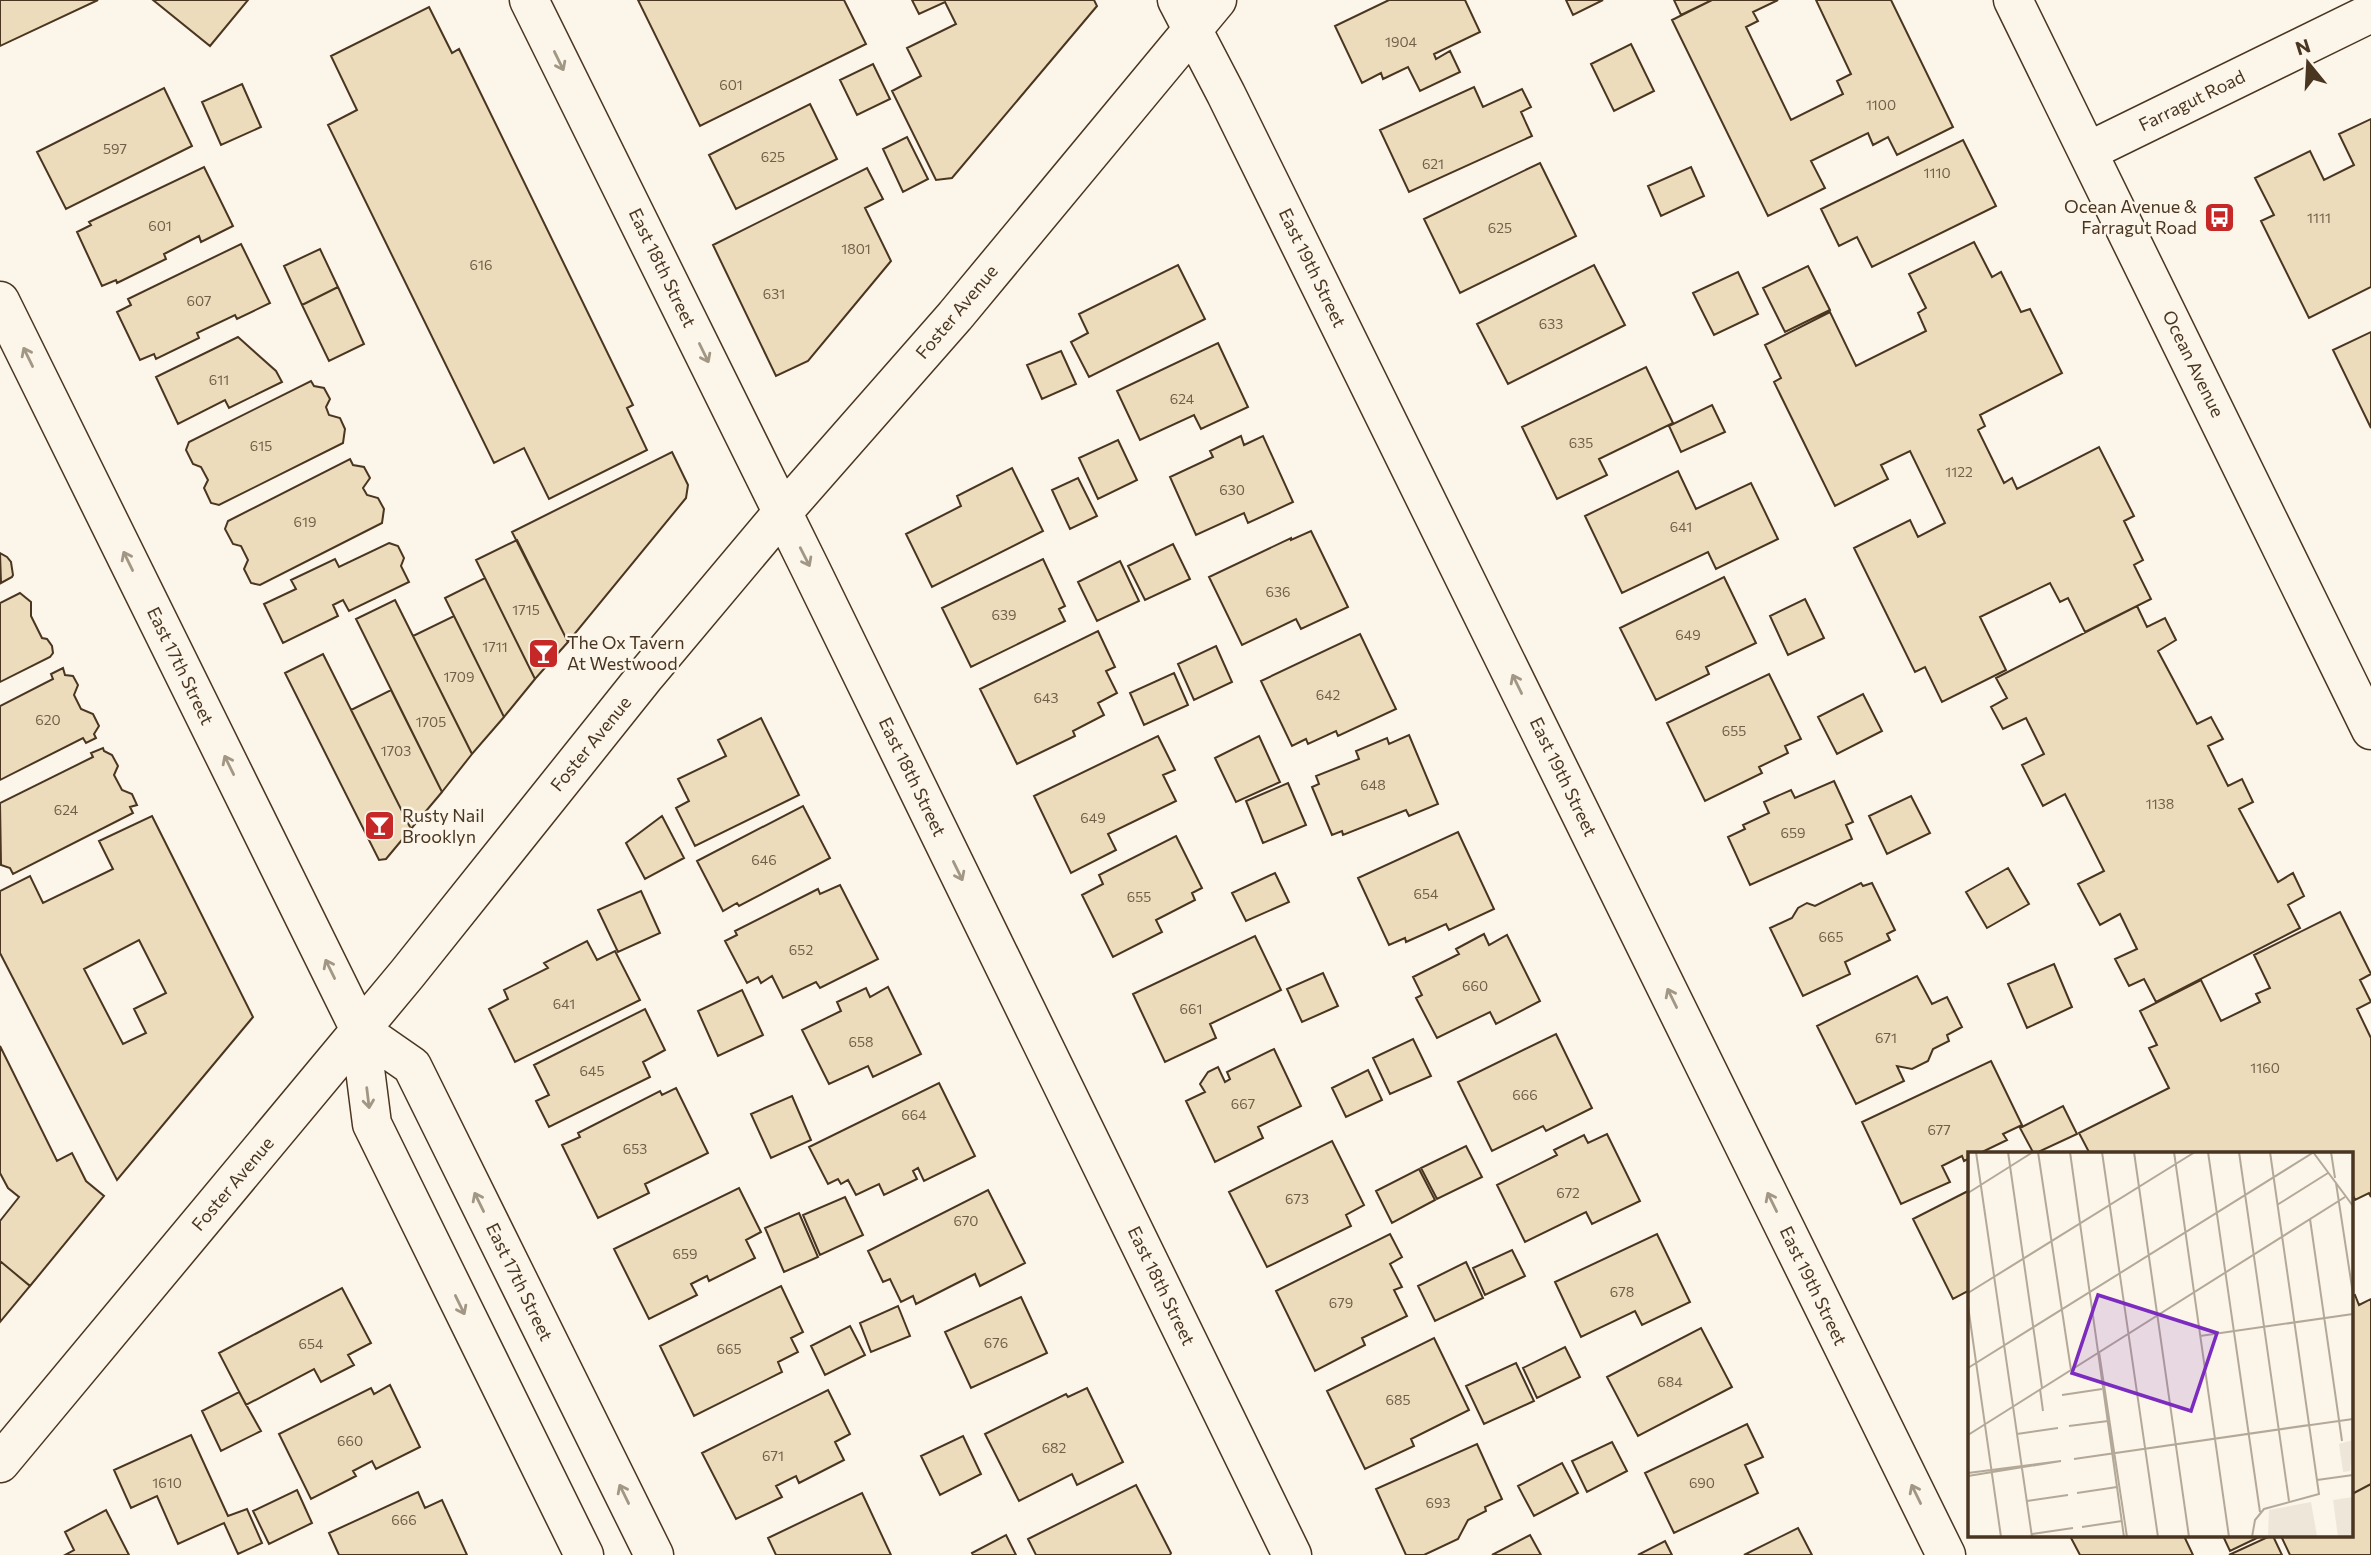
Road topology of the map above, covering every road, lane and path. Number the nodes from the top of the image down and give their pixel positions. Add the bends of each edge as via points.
1 (529, 0) edge
2 (1217, 0) edge
3 (2013, 0) edge
4 (2371, 13) edge
5 (1185, 15) edge
6 (2089, 152) junction
7 (0, 301) edge
8 (782, 513) junction
9 (2371, 730) edge
10 (360, 1030) junction
11 (0, 1463) edge
12 (584, 1555) edge
13 (654, 1555) edge
14 (1292, 1555) edge
15 (1946, 1555) edge

1 -> 8 street, East 18th Street
2 - 5 street, Foster Avenue
3 - 6 street, Ocean Avenue
4 - 6 street, Farragut Road
5 - 8 street, Foster Avenue via 954,316
15 -> 5 street, East 19th Street
6 - 9 street, Ocean Avenue
10 -> 7 street, East 17th Street
8 - 10 street, Foster Avenue
8 -> 14 street, East 18th Street
10 - 11 street, Foster Avenue
10 -> 12 street, East 17th Street via 372,1124
13 -> 10 street, East 17th Street via 412,1066

